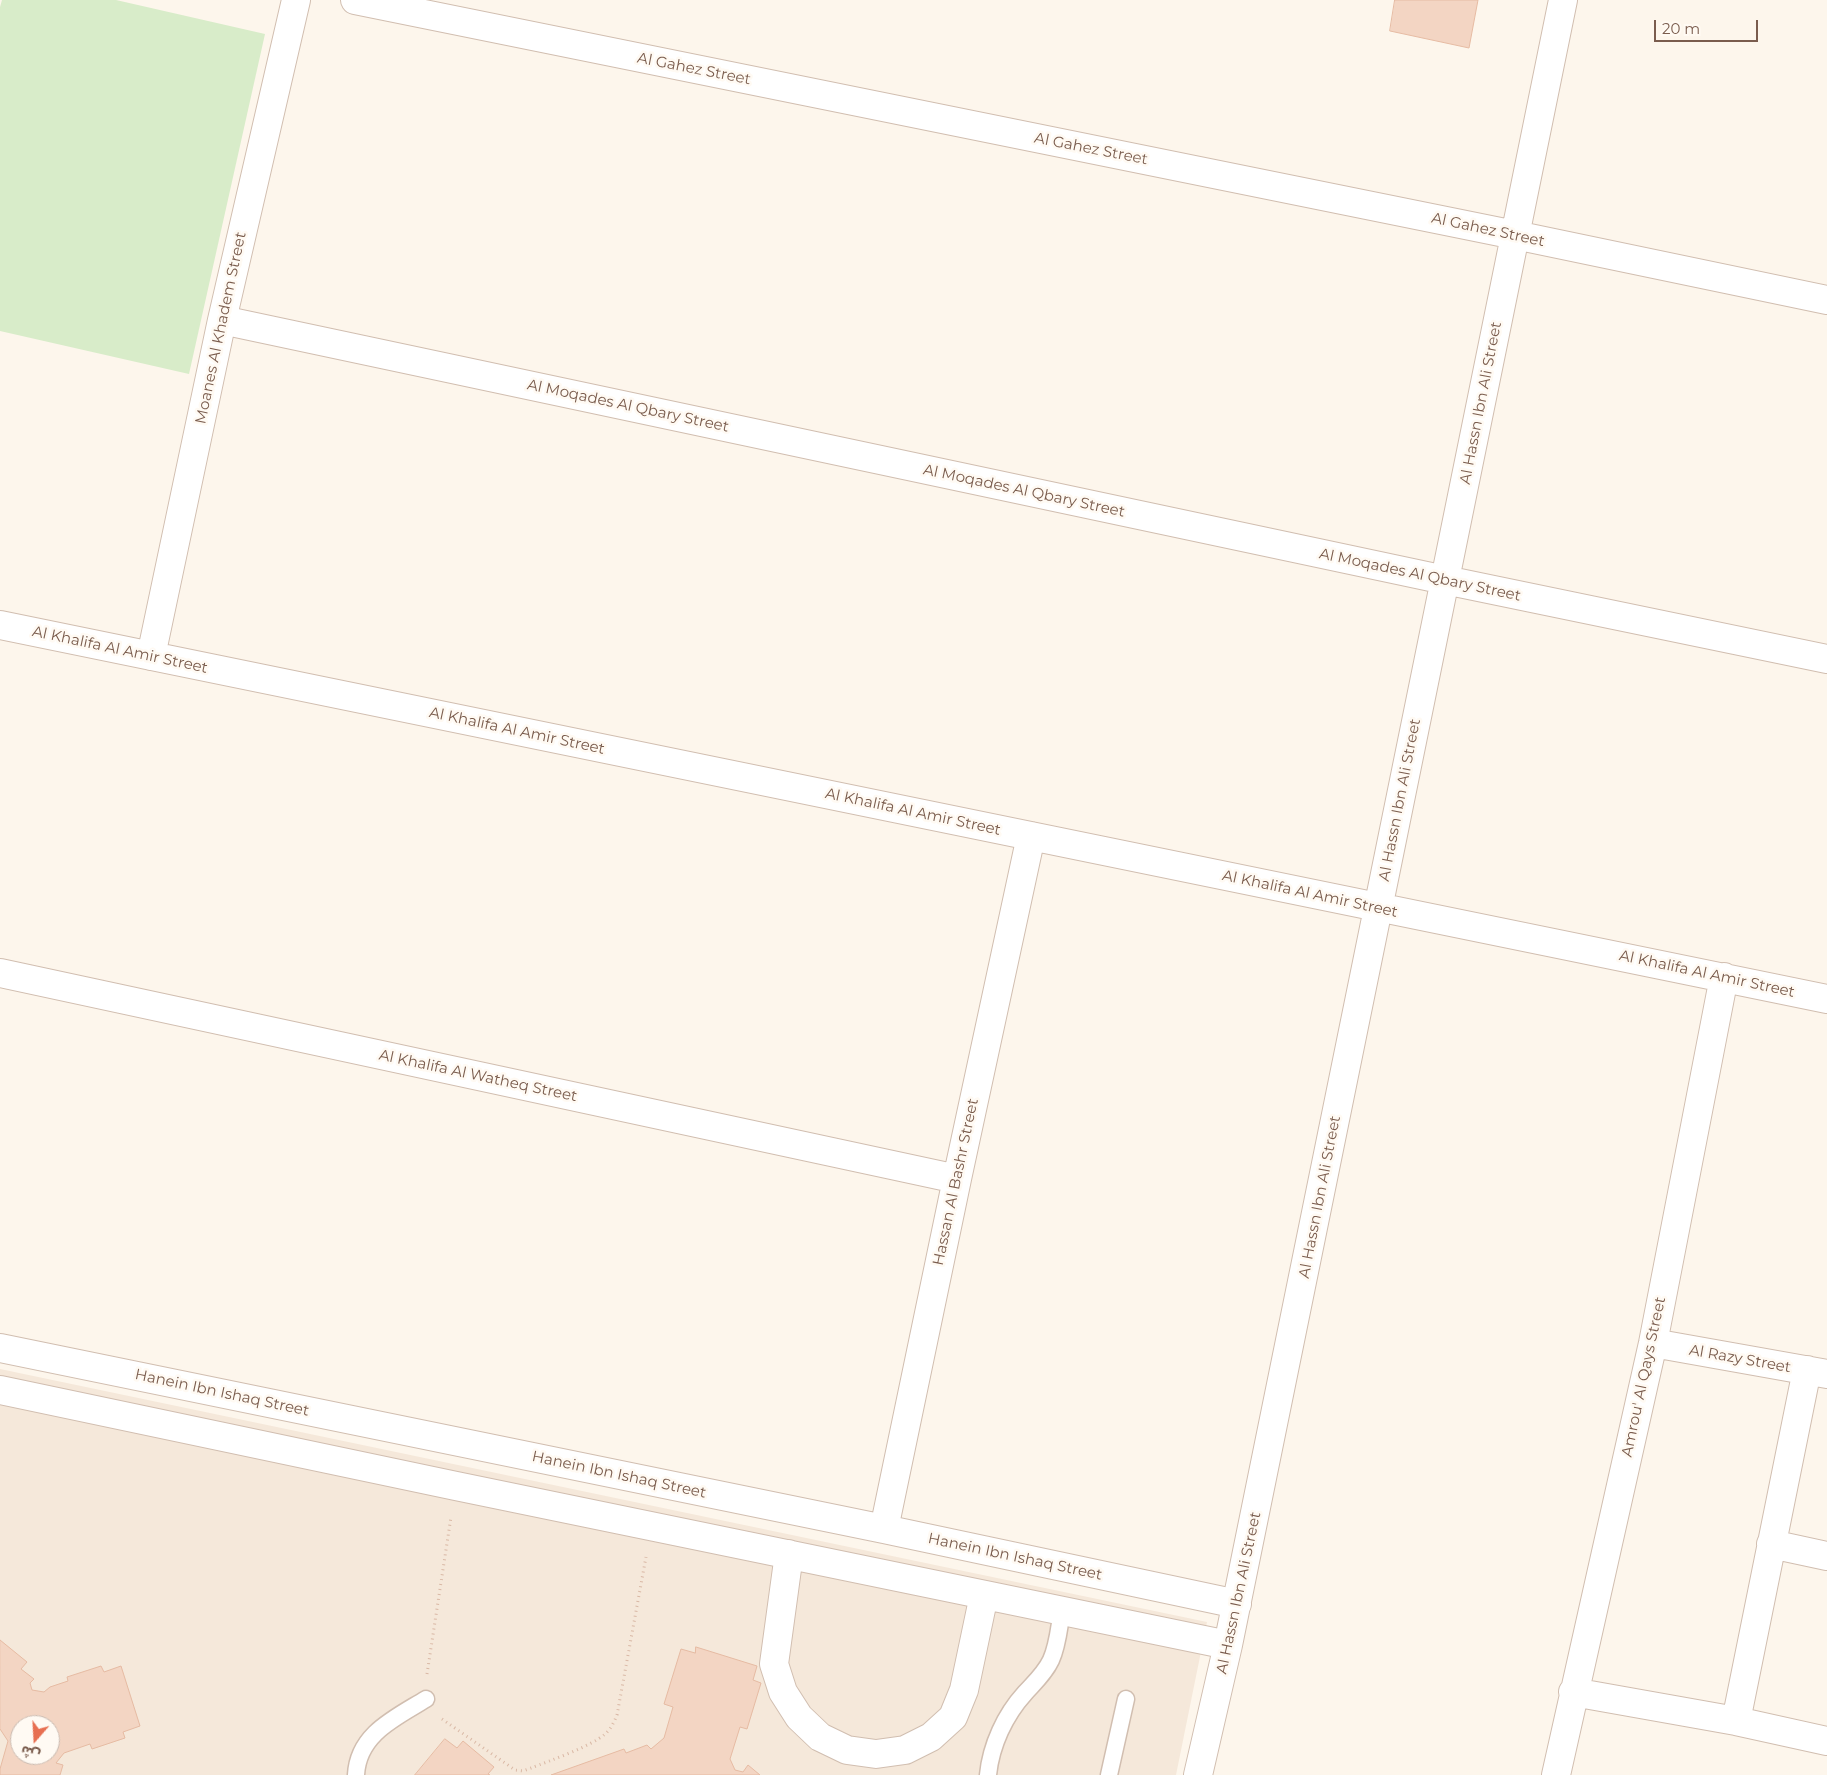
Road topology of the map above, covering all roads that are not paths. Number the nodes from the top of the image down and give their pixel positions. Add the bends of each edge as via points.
1 (296, 0) edge
2 (355, 0) edge
3 (1563, 0) edge
4 (1515, 235) junction
5 (1827, 300) edge
6 (222, 320) junction
7 (1445, 580) junction
8 (0, 625) edge
9 (151, 656) junction
10 (1827, 659) edge
11 (1031, 836) junction
12 (1378, 908) junction
13 (0, 973) edge
14 (1724, 977) junction
15 (1827, 999) edge
16 (956, 1179) junction
17 (1653, 1343) junction
18 (0, 1348) edge
19 (1817, 1372) edge
20 (0, 1390) edge
21 (884, 1529) junction
22 (1771, 1544) junction
23 (790, 1554) junction
24 (1827, 1556) edge
25 (1130, 1581) junction
26 (984, 1595) junction
27 (1237, 1604) junction
28 (1062, 1611) junction
29 (1122, 1623) junction
30 (1228, 1645) junction
31 (1574, 1692) junction
32 (426, 1699) road end
33 (1126, 1699) dead end
34 (1736, 1721) junction
35 (1827, 1741) edge
36 (356, 1775) edge
37 (988, 1775) edge
38 (1109, 1775) edge
39 (1198, 1775) edge
40 (1556, 1775) edge

1 - 6 street, Moanes Al Khadem Street
2 - 4 street, Al Gahez Street
3 - 4 street, Al Hassn Ibn Ali Street
4 - 5 street, Al Gahez Street
4 - 7 street, Al Hassn Ibn Ali Street
6 - 7 street, Al Moqades Al Qbary Street
6 - 9 street, Moanes Al Khadem Street
7 - 10 street, Al Moqades Al Qbary Street
7 - 12 street, Al Hassn Ibn Ali Street
8 - 9 street, Al Khalifa Al Amir Street
9 - 11 street, Al Khalifa Al Amir Street
11 - 12 street, Al Khalifa Al Amir Street
11 - 16 street, Hassan Al Bashr Street
12 - 14 street, Al Khalifa Al Amir Street
12 - 27 street, Al Hassn Ibn Ali Street
13 - 16 street, Al Khalifa Al Watheq Street
14 - 15 street, Al Khalifa Al Amir Street
14 - 17 street, Amrou' Al Qays Street
16 - 21 street, Hassan Al Bashr Street
17 - 19 street, Al Razy Street
17 - 31 street, Amrou' Al Qays Street
18 - 21 street, Hanein Ibn Ishaq Street
19 - 22 street
20 - 23 street
21 - 25 street, Hanein Ibn Ishaq Street
22 - 24 street
22 - 34 street
23 - 26 street
23 - 26 street via 774,1664 784,1692 799,1717 820,1737 847,1750 876,1754 905,1750 931,1737 953,1717 964,1690
25 - 27 street, Hanein Ibn Ishaq Street
25 - 29 street via 1142,1593 1143,1610 1130,1622
26 - 28 street
27 - 30 street, Al Hassn Ibn Ali Street
28 - 29 street
28 - 37 lane via 1051,1660 1002,1727
29 - 30 street
30 - 39 street, Al Hassn Ibn Ali Street
31 - 34 street
31 - 40 street, Amrou' Al Qays Street
32 - 36 lane via 372,1735 362,1749
33 - 38 lane
34 - 35 street

